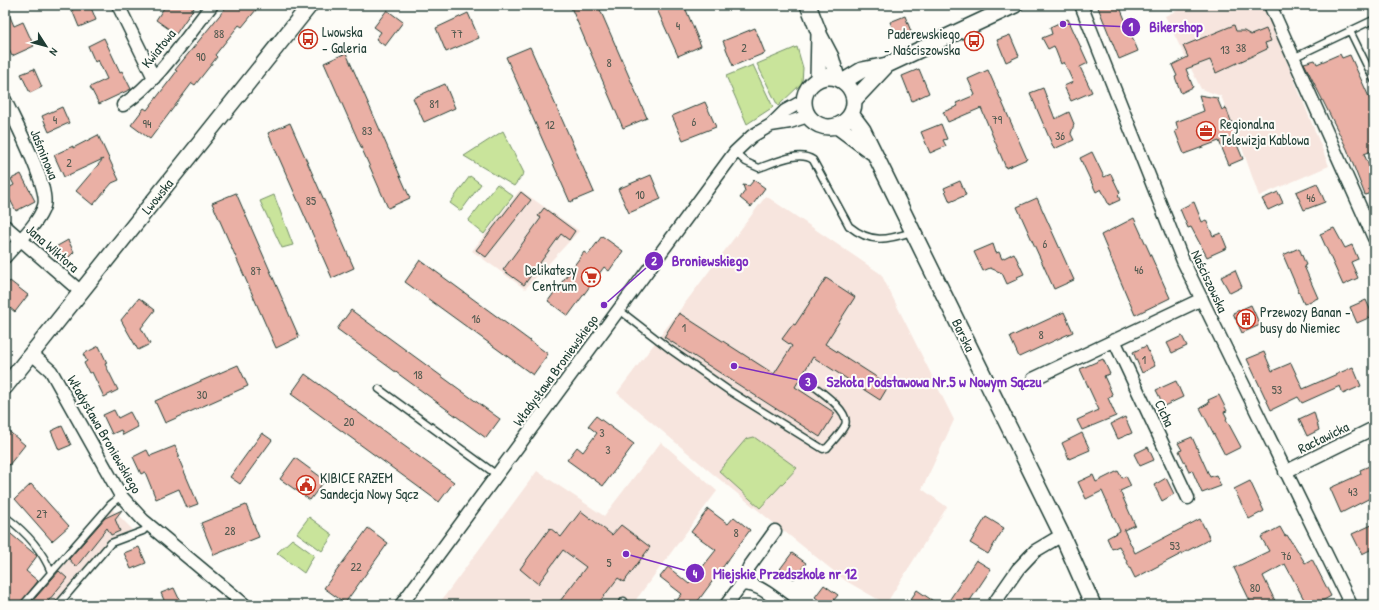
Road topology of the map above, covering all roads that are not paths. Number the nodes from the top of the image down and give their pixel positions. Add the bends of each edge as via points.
1 (118, 5) edge
2 (212, 5) edge
3 (310, 5) edge
4 (808, 5) edge
5 (1015, 5) edge
6 (1081, 5) edge
7 (1270, 5) edge
8 (1374, 23) edge
9 (1350, 31) junction
10 (819, 34) junction
11 (1293, 58) junction
12 (887, 65) junction
13 (154, 78) junction
14 (818, 79) junction
15 (840, 80) junction
16 (1374, 80) edge
17 (5, 100) edge
18 (803, 101) junction
19 (123, 105) dead end
20 (853, 107) junction
21 (808, 116) junction
22 (771, 125) junction
23 (837, 126) junction
24 (735, 152) junction
25 (873, 153) junction
26 (5, 226) edge
27 (913, 232) junction
28 (1374, 238) edge
29 (20, 239) junction
30 (5, 257) edge
31 (81, 292) junction
32 (1202, 299) junction
33 (618, 309) junction
34 (1114, 340) junction
35 (32, 354) junction
36 (1033, 379) dead end
37 (807, 381) dead end
38 (5, 387) edge
39 (379, 388) dead end
40 (1374, 428) edge
41 (1285, 472) junction
42 (497, 475) junction
43 (122, 496) junction
44 (1188, 498) dead end
45 (5, 519) edge
46 (149, 525) junction
47 (775, 531) dead end
48 (1062, 535) junction
49 (51, 572) junction
50 (741, 586) junction
51 (23, 605) edge
52 (58, 605) edge
53 (245, 605) edge
54 (401, 605) edge
55 (726, 605) edge
56 (784, 605) edge
57 (993, 605) edge
58 (1094, 605) edge
59 (1351, 605) edge

1 - 13 street
2 - 13 street, Kwiatowa
3 - 31 street, Lwowska
4 - 10 street
5 - 12 street
6 - 32 street, Naściszowska via 1183,261
7 - 11 street
8 - 9 lane via 1373,20
9 - 11 lane
9 - 16 lane
10 - 14 street
10 - 15 street
11 - 28 street
12 - 15 street via 862,70
12 - 20 street
13 - 19 street, Kwiatowa
14 - 15 street via 829,76
14 - 18 street via 809,86
15 - 20 street via 850,87
17 - 29 street, Jaśminowa via 44,193 40,215
18 - 21 street
18 - 22 street, Władysława Broniewskiego via 785,111
20 - 23 street via 846,121
20 - 25 street, Barska
21 - 22 street, Władysława Broniewskiego
21 - 23 street via 822,127
22 - 24 street, Władysława Broniewskiego via 752,136
23 - 25 street, Barska
24 - 27 lane via 746,162 759,168 801,156 808,157 813,160 850,226 856,232 867,237 888,239
24 - 33 street, Władysława Broniewskiego
25 - 27 street, Barska
26 - 29 street, Jana Wiktora
27 - 48 street, Barska
29 - 30 street, Jaśminowa
29 - 31 street, Jana Wiktora
31 - 35 street, Lwowska
32 - 34 street
32 - 41 street, Naściszowska
33 - 37 lane via 728,390 823,449 827,448 845,425 846,419 839,408
33 - 42 street, Władysława Broniewskiego
34 - 36 street
34 - 44 street, Cicha
35 - 38 street, Lwowska
35 - 43 street, Władysława Broniewskiego via 51,371
39 - 42 lane
40 - 41 street, Racławicka
41 - 59 street, Naściszowska
42 - 54 street, Władysława Broniewskiego
43 - 46 street, Władysława Broniewskiego
43 - 49 lane via 111,504
45 - 49 lane via 20,527 44,556
46 - 52 lane via 143,531 111,543
46 - 53 street, Władysława Broniewskiego
47 - 50 street via 750,567
48 - 57 street via 1035,551 1018,569
48 - 58 street, Barska
49 - 51 lane
50 - 55 street
50 - 56 street via 748,584 759,587

